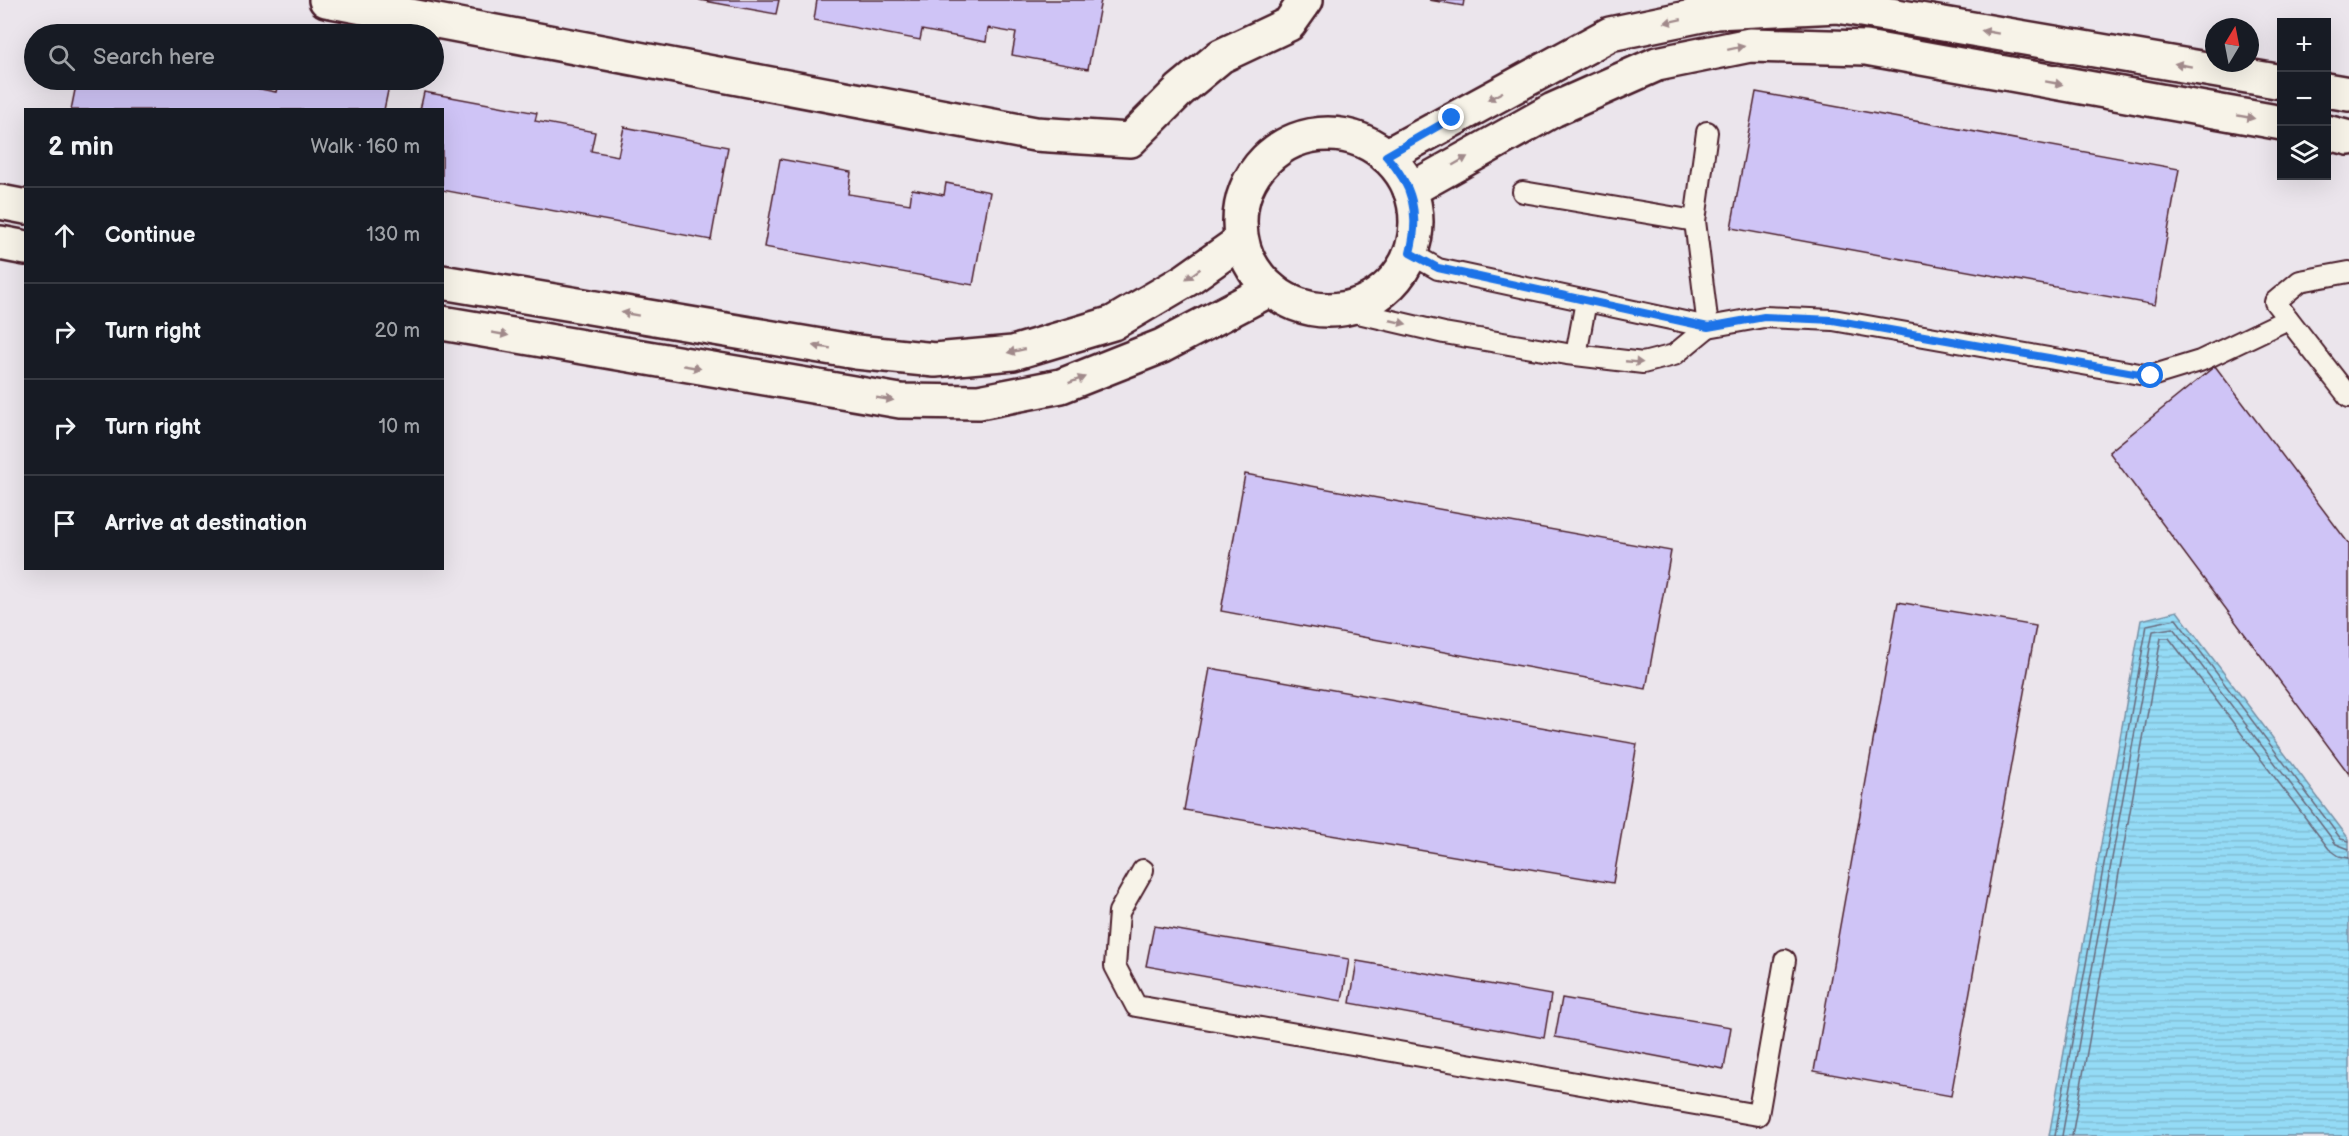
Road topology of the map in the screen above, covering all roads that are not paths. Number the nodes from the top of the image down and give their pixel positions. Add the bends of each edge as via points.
1 (327, 0) edge
2 (1306, 0) edge
3 (2277, 81) edge
4 (2331, 91) edge
5 (2349, 94) edge
6 (2277, 122) edge
7 (1707, 132) dead end
8 (2331, 133) edge
9 (2349, 138) edge
10 (1386, 156) junction
11 (1410, 190) junction
12 (1523, 192) dead end
13 (0, 202) edge
14 (24, 207) edge
15 (1695, 221) junction
16 (1241, 241) junction
17 (0, 243) edge
18 (24, 248) edge
19 (1410, 253) junction
20 (2349, 272) edge
21 (444, 282) edge
22 (1271, 289) junction
23 (1586, 301) junction
24 (1341, 309) junction
25 (2288, 319) junction
26 (444, 323) edge
27 (1708, 327) junction
28 (1576, 356) junction
29 (2349, 397) edge
30 (1143, 870) dead end
31 (1785, 960) dead end

1 - 2 street via 1035,134 1130,140 1221,56 1288,24
3 -> 10 street via 1838,6 1716,12 1610,34
4 - 5 street
11 -> 6 street via 1553,110 1657,64 1750,45 1866,48
7 - 15 lane
8 - 9 street
10 - 11 street
10 - 16 street via 1342,135 1317,135 1294,141 1273,153 1256,171 1244,193 1239,217
11 - 19 street via 1416,232
12 - 15 lane
13 - 14 street
15 - 27 lane
16 -> 21 street via 1186,280 1113,323 1013,353 935,360 856,352
16 - 22 street via 1248,260
17 - 18 street
19 - 23 lane via 1438,268
19 - 24 street via 1400,273 1384,290 1364,303
20 - 25 lane via 2300,281 2275,302
22 - 24 street via 1292,303 1316,309
26 -> 22 street via 900,401 979,402 1061,386 1162,346
23 - 27 lane
23 - 28 lane
24 -> 28 lane via 1444,333
25 - 27 lane via 2200,361 2151,376 1833,320 1764,317
25 - 29 lane
28 -> 27 lane via 1643,363 1674,355
30 - 31 lane via 1119,912 1115,966 1136,1006 1758,1115

